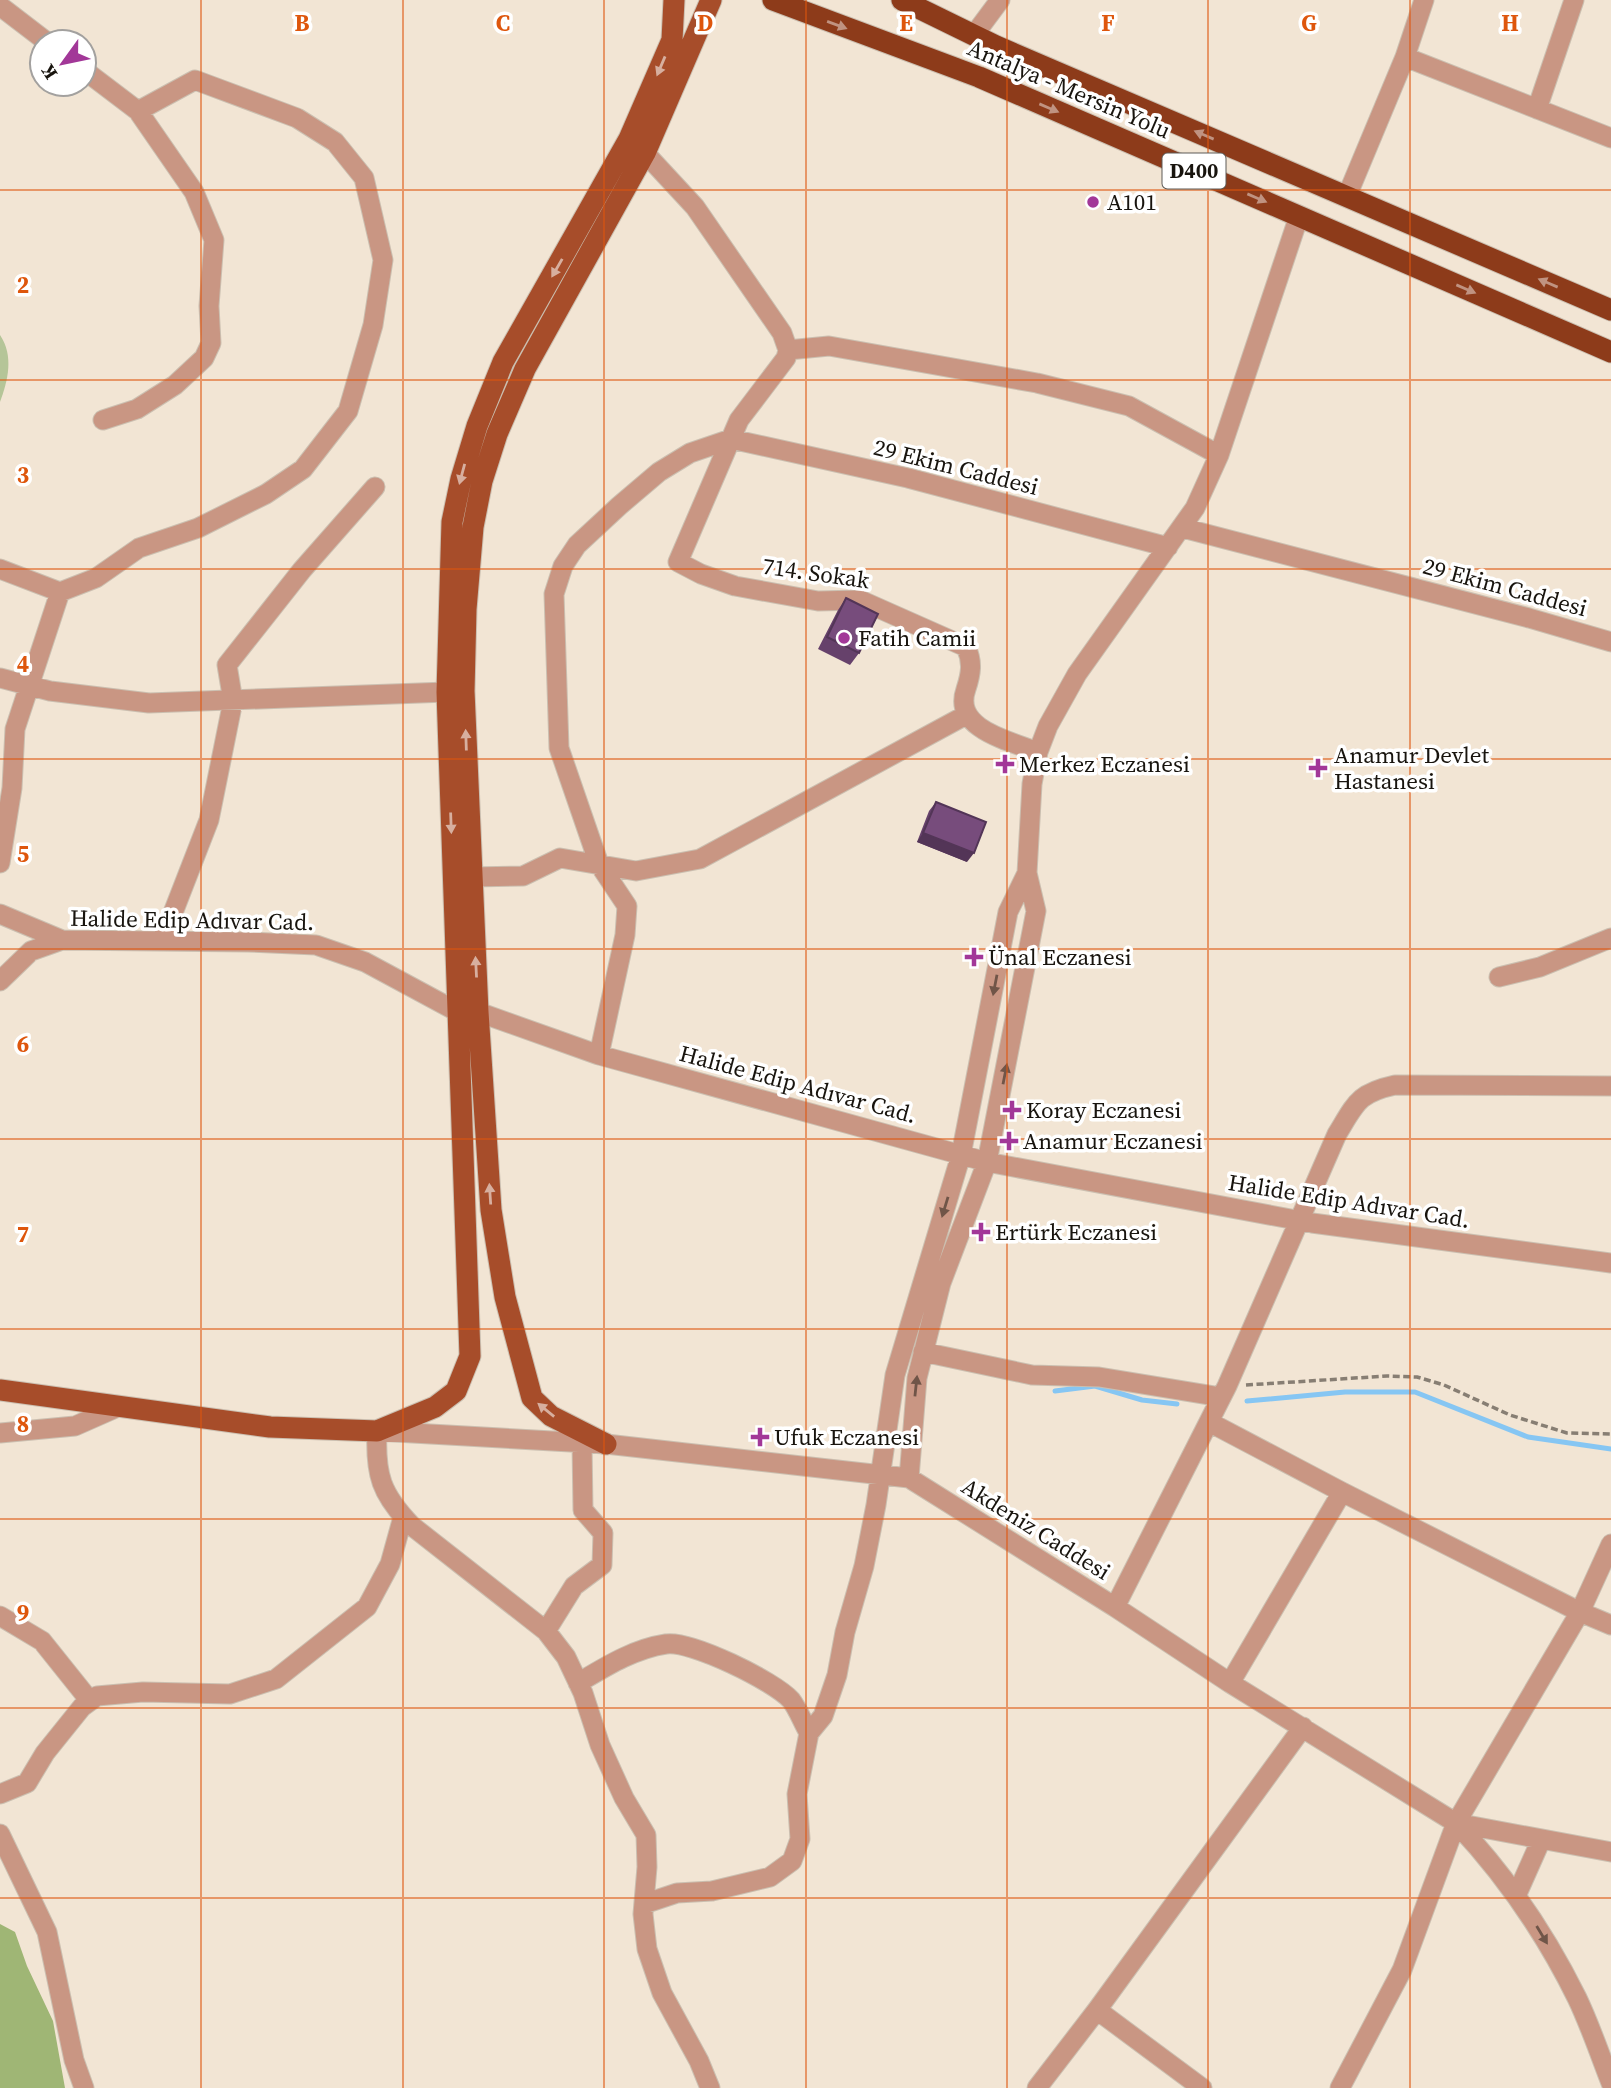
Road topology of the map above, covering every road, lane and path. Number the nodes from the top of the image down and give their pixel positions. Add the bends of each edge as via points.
1 (674, 0) edge
2 (711, 0) edge
3 (773, 0) edge
4 (902, 0) edge
5 (1000, 0) edge
6 (1424, 0) edge
7 (1574, 0) edge
8 (0, 6) edge
9 (29, 28) edge
10 (974, 35) junction
11 (1405, 57) junction
12 (98, 81) edge
13 (1537, 109) junction
14 (138, 111) junction
15 (1611, 138) edge
16 (645, 153) junction
17 (1347, 196) junction
18 (1299, 216) junction
19 (1611, 310) edge
20 (788, 349) junction
21 (1611, 352) edge
22 (103, 420) dead end
23 (731, 439) junction
24 (1219, 455) junction
25 (375, 487) dead end
26 (1183, 528) junction
27 (1168, 547) junction
28 (0, 569) edge
29 (60, 592) junction
30 (1611, 642) edge
31 (0, 678) edge
32 (29, 686) junction
33 (447, 692) junction
34 (233, 701) junction
35 (967, 715) junction
36 (1038, 752) junction
37 (0, 863) edge
38 (600, 864) junction
39 (1027, 873) junction
40 (471, 877) junction
41 (0, 914) edge
42 (1611, 938) edge
43 (61, 940) junction
44 (162, 941) junction
45 (1499, 977) dead end
46 (0, 981) edge
47 (456, 1011) junction
48 (478, 1012) junction
49 (599, 1055) junction
50 (1611, 1086) edge
51 (961, 1154) junction
52 (987, 1162) junction
53 (1300, 1221) junction
54 (1611, 1263) edge
55 (923, 1352) junction
56 (0, 1390) edge
57 (1224, 1392) junction
58 (118, 1406) junction
59 (1209, 1422) junction
60 (377, 1431) junction
61 (0, 1433) edge
62 (1611, 1434) edge
63 (582, 1443) junction
64 (606, 1444) junction
65 (880, 1475) junction
66 (909, 1478) junction
67 (1342, 1493) junction
68 (403, 1517) junction
69 (1611, 1544) edge
70 (1115, 1607) junction
71 (1580, 1612) junction
72 (0, 1616) edge
73 (1611, 1625) edge
74 (546, 1631) junction
75 (1230, 1683) junction
76 (578, 1684) junction
77 (90, 1701) junction
78 (1303, 1727) junction
79 (809, 1733) junction
80 (0, 1794) edge
81 (1456, 1823) junction
82 (0, 1834) edge
83 (1541, 1840) junction
84 (1611, 1852) edge
85 (1517, 1894) junction
86 (644, 1904) junction
87 (1097, 2010) junction
88 (1611, 2083) edge
89 (84, 2088) edge
90 (710, 2088) edge
91 (1037, 2088) edge
92 (1202, 2088) edge
93 (1340, 2088) edge

1 -> 33 main road via 672,40 629,139 503,362 477,426 453,522
2 - 16 main road
3 -> 18 highway, Antalya - Mersin Yolu / D400 via 979,77
4 - 10 highway, Antalya - Mersin Yolu / D400
5 - 10 street
6 - 11 street
7 - 13 street
8 - 9 street
17 -> 10 highway, Antalya - Mersin Yolu / D400
11 - 13 street
11 - 17 street
12 - 14 street
13 - 15 street
14 - 22 street via 194,192 214,240 211,343 204,358 175,385 137,409
14 - 29 street via 195,80 297,118 335,142 364,178 373,215 383,260 375,312 348,411 303,468 266,494 198,528 139,548 96,578
16 - 20 street via 695,207 782,333
40 -> 16 main road via 464,691 466,609 482,481 525,369
19 -> 17 highway, Antalya - Mersin Yolu / D400
18 -> 21 highway, Antalya - Mersin Yolu / D400
18 - 24 street
20 - 23 street
20 - 24 street via 829,346 1037,383 1129,406
23 - 27 street, 29 Ekim Caddesi via 908,478
23 - 35 street, 714. Sokak via 678,562 735,586 818,601 860,600 966,647 971,658 962,700
23 - 38 street via 690,453 659,472 577,545 557,584 559,748
24 - 26 street
25 - 34 street via 227,665
26 - 27 street
26 - 30 street, 29 Ekim Caddesi
27 - 36 street via 1077,674
28 - 29 street
29 - 32 street
31 - 32 street
32 - 34 street via 149,703
32 - 37 street via 15,729 12,788
33 - 34 street
33 -> 47 main road
34 - 44 street via 209,820
35 - 36 street via 978,728
35 - 38 street via 700,859 636,871
36 - 39 street
38 - 40 street via 560,858 523,876
38 - 49 street via 627,906
39 -> 51 street via 1008,912
52 -> 39 street via 1036,911
48 -> 40 main road
41 - 43 street
42 - 45 street via 1540,967
43 - 44 street, Halide Edip Adıvar Cad.
43 - 46 street, Halide Edip Adıvar Cad. via 31,951
44 - 47 street, Halide Edip Adıvar Cad. via 316,944 365,962
47 - 48 street, Halide Edip Adıvar Cad.
47 - 60 main road via 470,1356 456,1391 435,1407
48 - 49 street, Halide Edip Adıvar Cad.
64 -> 48 main road via 551,1416 532,1398 524,1373 505,1297 491,1210
49 - 51 street, Halide Edip Adıvar Cad.
50 - 53 street via 1395,1085 1374,1090 1357,1100 1337,1134
51 - 52 street, Halide Edip Adıvar Cad.
51 -> 65 street via 895,1375
52 - 53 street, Halide Edip Adıvar Cad.
52 - 55 street via 941,1283
53 - 54 street, Halide Edip Adıvar Cad.
53 - 57 street
55 - 57 street via 1032,1375 1099,1377
66 -> 55 street
56 - 58 main road
57 - 59 street
57 - 62 path via 1417,1377 1567,1433
58 - 60 main road via 270,1427
58 - 61 street via 75,1426
59 - 67 street
59 - 70 street
60 - 63 street, Akdeniz Caddesi
60 - 68 street via 380,1480 387,1498
63 - 64 street, Akdeniz Caddesi
63 - 74 street via 583,1510 603,1533 602,1565 574,1586
64 - 65 street, Akdeniz Caddesi
65 - 66 street, Akdeniz Caddesi
65 - 79 street via 837,1675 823,1716
66 - 70 street, Akdeniz Caddesi
67 - 71 street
67 - 75 street
68 - 74 street
68 - 77 street via 390,1564 368,1607 276,1679 230,1694 143,1692 97,1696
69 - 71 street
70 - 75 street, Akdeniz Caddesi
71 - 73 street
71 - 81 street
72 - 77 street via 42,1642
74 - 76 street via 566,1657
75 - 78 street, Akdeniz Caddesi
76 - 79 street via 648,1648 669,1643 693,1646 758,1677 790,1700
76 - 86 street via 600,1745 646,1835
77 - 80 street via 45,1752 27,1783
78 - 81 street, Akdeniz Caddesi
78 - 87 street
79 - 86 street via 797,1794 800,1839 792,1861 770,1877 712,1891 677,1893
81 - 83 street, Akdeniz Caddesi
81 - 85 street
81 - 93 street via 1402,1970
82 - 89 street via 47,1931
83 - 84 street, Akdeniz Caddesi
83 - 85 street
85 -> 88 street via 1578,2000
86 - 90 street via 647,1950 662,1993
87 - 91 street
87 - 92 street

